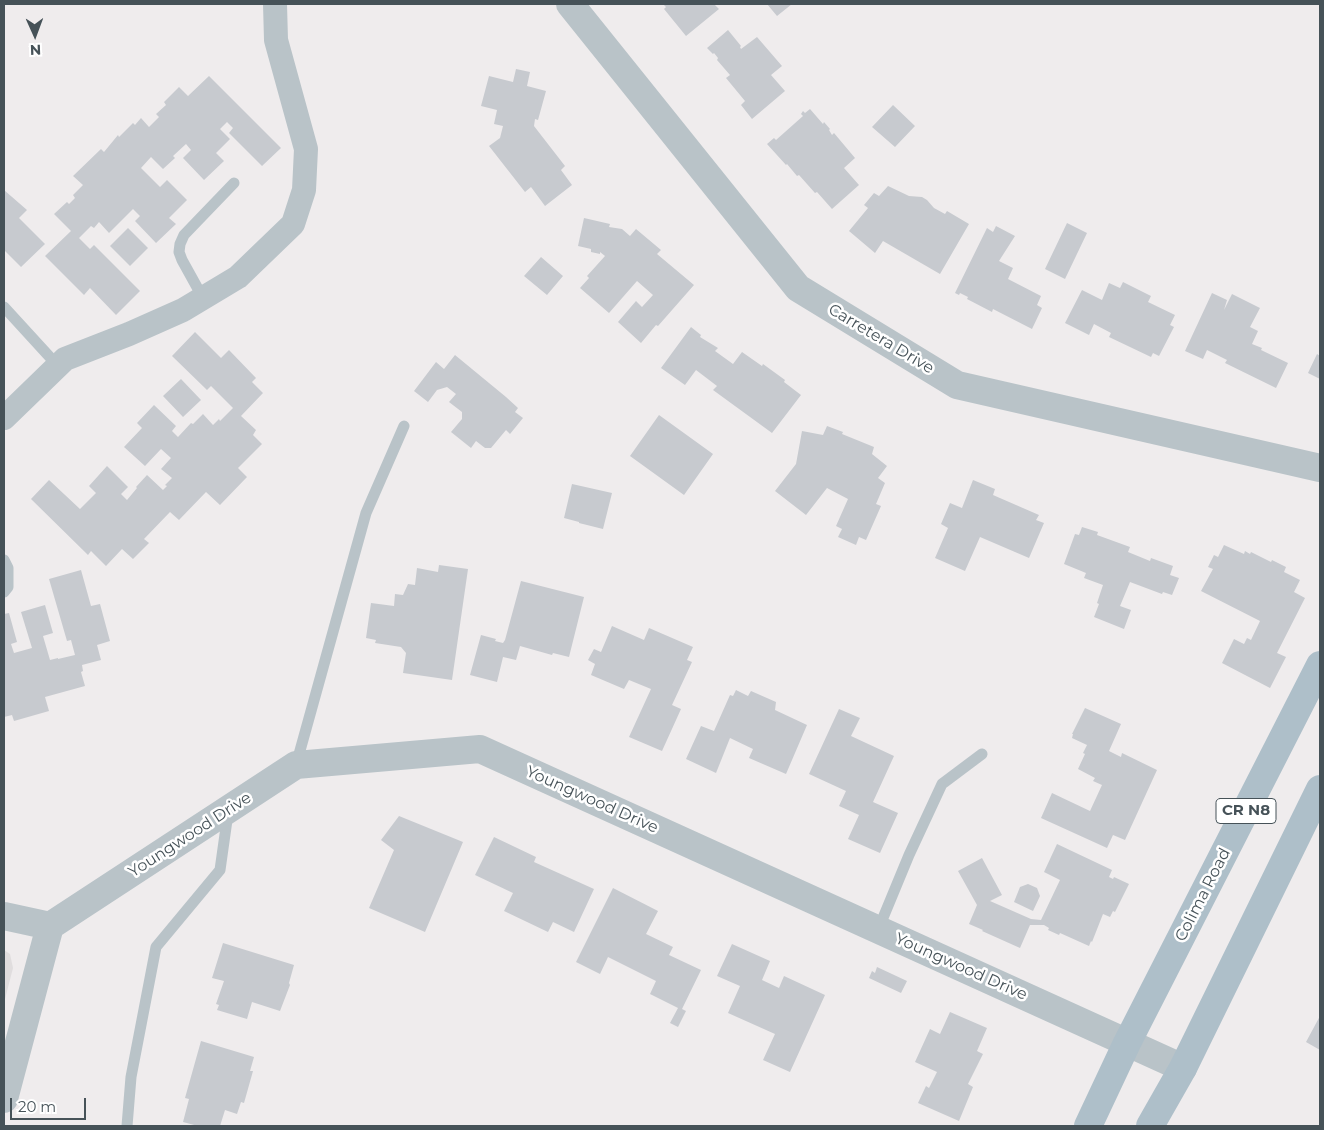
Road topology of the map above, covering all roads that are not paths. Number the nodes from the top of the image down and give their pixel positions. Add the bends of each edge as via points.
1 (275, 4) edge
2 (570, 4) edge
3 (234, 183) dead end
4 (202, 298) junction
5 (4, 308) edge
6 (58, 366) junction
7 (4, 418) edge
8 (404, 426) dead end
9 (1320, 468) edge
10 (4, 560) edge
11 (4, 592) edge
12 (1320, 666) edge
13 (982, 754) dead end
14 (296, 765) junction
15 (1320, 789) edge
16 (229, 809) junction
17 (4, 916) edge
18 (50, 926) junction
19 (878, 930) junction
20 (1127, 1043) junction
21 (1183, 1068) junction
22 (4, 1099) edge
23 (127, 1126) edge
24 (1088, 1126) edge
25 (1150, 1126) edge

1 - 4 street via 276,40 306,149 304,190 293,224 238,277
2 - 9 street, Carretera Drive via 798,288 957,385
3 - 4 lane via 184,235 180,244 182,260
4 - 6 street via 183,310 66,359
5 - 6 lane
6 - 7 street
8 - 14 lane via 366,513
10 - 11 lane via 8,568 8,587
12 - 20 main road, Colima Road / CR N8
13 - 19 lane via 942,784
14 - 16 street, Youngwood Drive
14 - 19 street, Youngwood Drive via 480,749
15 - 21 main road
16 - 18 street, Youngwood Drive
16 - 23 lane via 220,870 156,947 131,1077
17 - 18 street
18 - 22 street
19 - 20 street, Youngwood Drive
20 - 21 street, Youngwood Drive
20 - 24 main road, Colima Road / CR N8
21 - 25 main road

